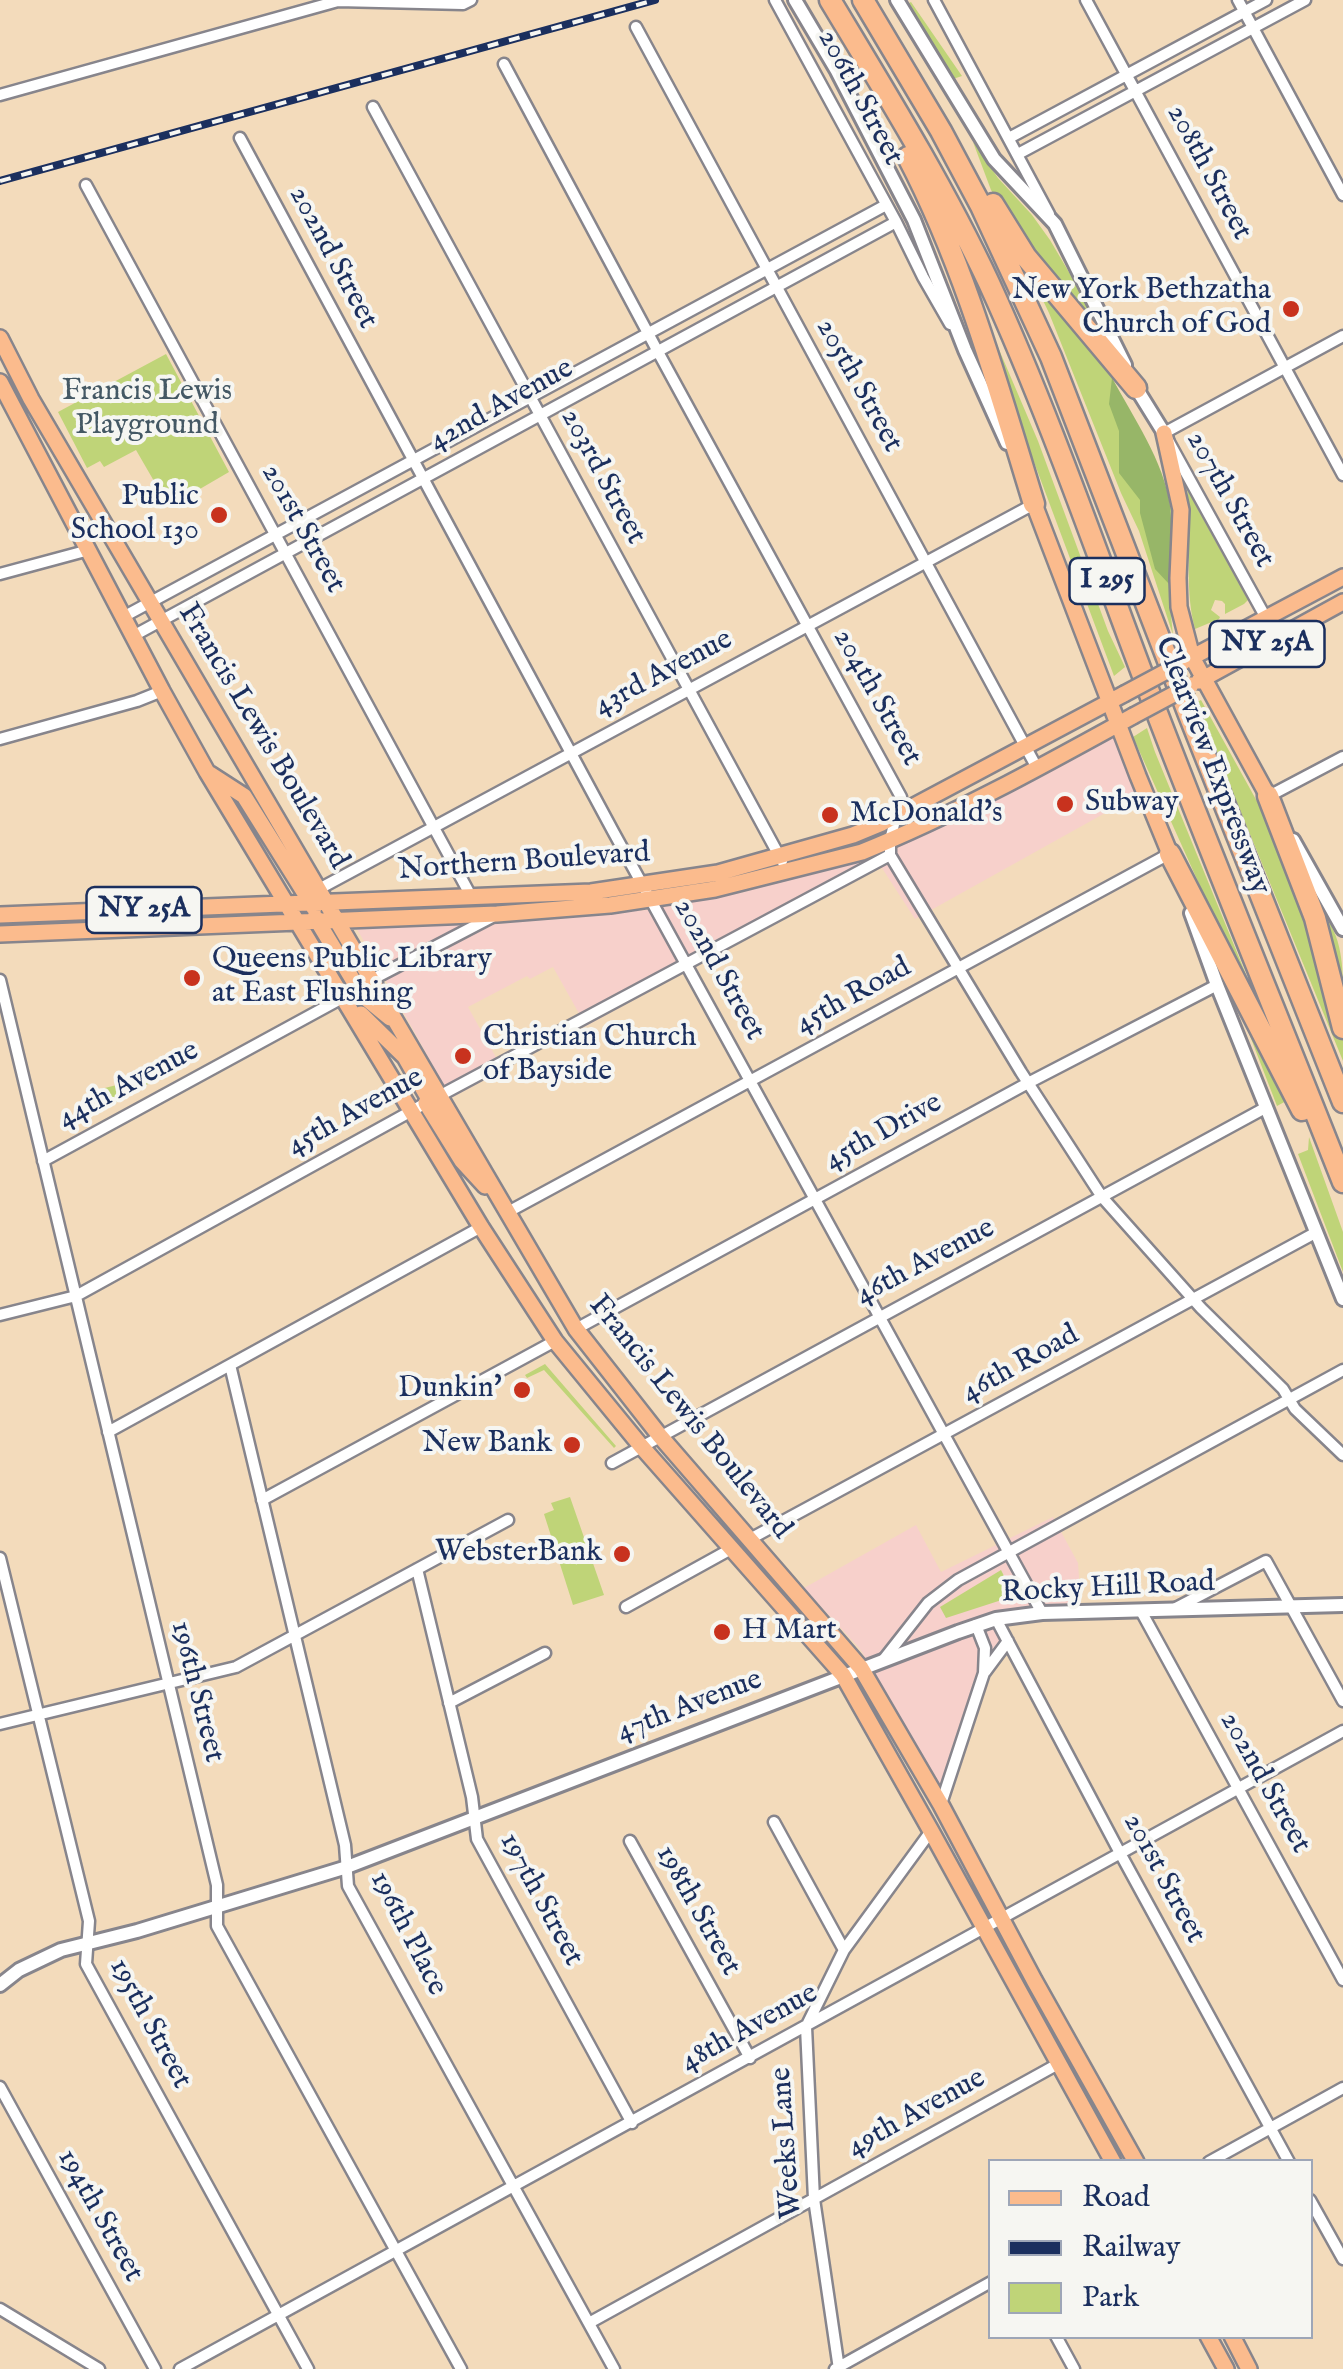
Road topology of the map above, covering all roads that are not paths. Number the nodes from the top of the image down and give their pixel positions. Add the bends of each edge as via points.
1 (471, 0) edge
2 (775, 0) edge
3 (794, 0) edge
4 (829, 0) edge
5 (897, 0) edge
6 (934, 0) edge
7 (1086, 0) edge
8 (1238, 0) edge
9 (1266, 0) edge
10 (1305, 0) edge
11 (450, 2) edge
12 (867, 6) edge
13 (294, 7) edge
14 (1244, 12) junction
15 (636, 27) dead end
16 (1253, 28) junction
17 (504, 64) dead end
18 (1127, 75) junction
19 (1136, 91) junction
20 (0, 95) edge
21 (373, 107) dead end
22 (240, 138) dead end
23 (1009, 138) junction
24 (1018, 154) junction
25 (86, 185) dead end
26 (1343, 195) edge
27 (886, 205) junction
28 (896, 222) junction
29 (1054, 224) junction
30 (765, 269) junction
31 (775, 287) junction
32 (649, 334) junction
33 (1343, 336) edge
34 (0, 338) edge
35 (657, 350) junction
36 (966, 350) junction
37 (1284, 367) junction
38 (0, 382) edge
39 (1136, 388) junction
40 (530, 398) junction
41 (540, 414) junction
42 (1164, 433) junction
43 (412, 461) junction
44 (1343, 476) edge
45 (422, 479) junction
46 (1034, 504) junction
47 (276, 534) junction
48 (89, 550) junction
49 (287, 554) junction
50 (924, 562) junction
51 (0, 574) edge
52 (1343, 578) edge
53 (150, 602) junction
54 (1343, 602) edge
55 (123, 617) junction
56 (1266, 618) junction
57 (162, 622) junction
58 (807, 624) junction
59 (133, 636) junction
60 (1278, 638) junction
61 (1187, 660) junction
62 (1197, 682) junction
63 (688, 689) junction
64 (162, 691) junction
65 (1120, 710) junction
66 (0, 739) edge
67 (1026, 747) junction
68 (571, 752) junction
69 (1343, 757) edge
70 (1037, 768) junction
71 (207, 772) junction
72 (1268, 796) junction
73 (896, 815) junction
74 (434, 826) junction
75 (890, 848) junction
76 (1170, 854) junction
77 (783, 864) junction
78 (646, 892) junction
79 (319, 898) junction
80 (472, 898) junction
81 (291, 904) junction
82 (1339, 912) edge
83 (496, 914) junction
84 (0, 915) edge
85 (330, 921) junction
86 (299, 922) junction
87 (1343, 930) edge
88 (0, 934) edge
89 (686, 964) junction
90 (957, 969) junction
91 (373, 979) junction
92 (0, 980) edge
93 (1217, 985) junction
94 (344, 997) junction
95 (397, 1024) junction
96 (1343, 1028) edge
97 (751, 1082) junction
98 (1028, 1084) junction
99 (1343, 1102) edge
100 (428, 1103) junction
101 (1265, 1108) junction
102 (43, 1161) junction
103 (1343, 1182) edge
104 (1343, 1191) edge
105 (1102, 1196) junction
106 (815, 1199) junction
107 (508, 1212) junction
108 (481, 1227) junction
109 (1315, 1234) junction
110 (76, 1296) junction
111 (1194, 1299) junction
112 (1343, 1300) edge
113 (0, 1315) edge
114 (880, 1317) junction
115 (576, 1329) junction
116 (555, 1341) junction
117 (230, 1365) junction
118 (1343, 1370) edge
119 (1290, 1400) junction
120 (108, 1432) junction
121 (944, 1435) junction
122 (660, 1436) junction
123 (641, 1446) junction
124 (1343, 1455) edge
125 (612, 1463) dead end
126 (262, 1500) junction
127 (508, 1520) dead end
128 (750, 1539) junction
129 (731, 1550) junction
130 (1008, 1552) junction
131 (0, 1558) edge
132 (417, 1569) junction
133 (1343, 1604) edge
134 (1292, 1605) junction
135 (626, 1607) dead end
136 (1173, 1610) junction
137 (1140, 1611) junction
138 (1042, 1613) junction
139 (996, 1618) junction
140 (976, 1625) junction
141 (295, 1636) junction
142 (1008, 1642) junction
143 (545, 1654) dead end
144 (884, 1660) junction
145 (862, 1668) junction
146 (984, 1673) junction
147 (843, 1676) junction
148 (168, 1685) junction
149 (1343, 1700) edge
150 (449, 1704) junction
151 (38, 1716) junction
152 (0, 1724) edge
153 (1343, 1731) edge
154 (1238, 1789) junction
155 (941, 1805) junction
156 (473, 1819) junction
157 (774, 1822) dead end
158 (932, 1830) junction
159 (630, 1840) dead end
160 (1120, 1854) junction
161 (347, 1867) junction
162 (216, 1907) junction
163 (1001, 1920) junction
164 (986, 1928) junction
165 (86, 1943) junction
166 (844, 1950) junction
167 (1343, 1980) edge
168 (0, 1985) edge
169 (806, 2027) junction
170 (750, 2058) junction
171 (1058, 2064) junction
172 (0, 2087) edge
173 (1343, 2088) edge
174 (632, 2123) junction
175 (1271, 2128) junction
176 (1111, 2159) edge
177 (1134, 2159) edge
178 (1214, 2159) edge
179 (1288, 2159) edge
180 (514, 2187) junction
181 (814, 2199) junction
182 (1313, 2205) edge
183 (397, 2252) junction
184 (1343, 2258) edge
185 (988, 2283) edge
186 (0, 2308) edge
187 (279, 2317) junction
188 (589, 2323) junction
189 (1058, 2339) edge
190 (1210, 2339) edge
191 (1234, 2339) edge
192 (837, 2368) edge
193 (99, 2369) edge
194 (154, 2369) edge
195 (180, 2369) edge
196 (308, 2369) edge
197 (461, 2369) edge
198 (614, 2369) edge
199 (1074, 2369) edge
200 (1226, 2369) edge
201 (1249, 2369) edge

1 - 11 street
2 - 27 street, 206th Street
3 - 36 street via 914,220
4 - 46 highway via 947,242
4 - 103 highway, Clearview Expressway / I 295 via 944,194 1002,314
5 - 29 street via 994,159
6 - 23 street
7 - 18 street, 208th Street
8 - 14 street
9 - 14 street
10 - 16 street
11 - 13 street
12 - 39 highway via 1026,258
12 - 99 highway, Clearview Expressway / I 295 via 982,206 1051,357
13 - 20 street
14 - 16 street
14 - 18 street
15 - 30 street, 205th Street
16 - 19 street
16 - 26 street
17 - 32 street, 204th Street
18 - 19 street, 208th Street
18 - 23 street
19 - 24 street
19 - 37 street, 208th Street
21 - 40 street, 203rd Street
22 - 43 street, 202nd Street
23 - 24 street
24 - 29 street
25 - 47 street, 201st Street
27 - 28 street, 206th Street
27 - 30 street, 42nd Avenue
28 - 31 street, 42nd Avenue
28 - 36 street
29 - 39 street
30 - 31 street, 205th Street
30 - 32 street, 42nd Avenue
31 - 35 street, 42nd Avenue
31 - 50 street, 205th Street
32 - 35 street, 204th Street
32 - 40 street, 42nd Avenue
33 - 37 street
34 - 53 main road, Francis Lewis Boulevard
35 - 41 street, 42nd Avenue
35 - 58 street, 204th Street
36 - 46 street
37 - 42 street
37 - 44 street, 208th Street
38 - 48 main road, Francis Lewis Boulevard
39 - 42 street, 207th Street
40 - 41 street, 203rd Street
40 - 43 street, 42nd Avenue
41 - 45 street, 42nd Avenue
41 - 63 street, 203rd Street
42 - 56 street, 207th Street
42 - 61 main road via 1180,510 1178,578
43 - 45 street, 202nd Street
43 - 47 street, 42nd Avenue
45 - 49 street, 42nd Avenue
45 - 68 street, 202nd Street
46 - 50 street, 43rd Avenue
46 - 65 main road
47 - 49 street, 201st Street
47 - 53 street, 42nd Avenue
48 - 51 street
48 - 55 main road, Francis Lewis Boulevard
49 - 57 street, 42nd Avenue
49 - 74 street, 201st Street
50 - 58 street, 43rd Avenue
50 - 67 street, 205th Street
52 - 56 main road, Northern Boulevard
53 - 55 street, 42nd Avenue
53 - 57 main road, Francis Lewis Boulevard
54 - 60 main road, Northern Boulevard / NY 25A
55 - 59 main road, Francis Lewis Boulevard
56 - 60 street, 207th Street
56 - 61 main road, Northern Boulevard
57 - 59 street, 42nd Avenue
57 - 79 main road, Francis Lewis Boulevard
58 - 63 street, 43rd Avenue
58 - 73 street, 204th Street via 901,797
59 - 64 main road, Francis Lewis Boulevard
60 - 62 main road, Northern Boulevard / NY 25A
61 - 62 main road
61 - 65 main road, Northern Boulevard / NY 25A, bridge
62 - 65 main road, Northern Boulevard / NY 25A, bridge
62 - 72 main road
63 - 68 street, 43rd Avenue
63 - 77 street, 203rd Street
64 - 66 street
64 - 71 main road, Francis Lewis Boulevard
65 - 67 main road, Northern Boulevard
65 - 70 main road, Northern Boulevard / NY 25A
65 - 76 main road
67 - 70 street, 205th Street
67 - 73 main road, Northern Boulevard
68 - 74 street, 43rd Avenue
68 - 78 street, 202nd Street
69 - 72 street
70 - 75 main road, Northern Boulevard / NY 25A
71 - 79 main road via 244,796
71 - 81 main road, Francis Lewis Boulevard
72 - 82 street
72 - 96 highway via 1315,918
73 - 75 street, 204th Street
73 - 77 main road, Northern Boulevard / NY 25A
74 - 79 street, 43rd Avenue
74 - 80 street, 201st Street
75 - 77 main road, Northern Boulevard / NY 25A
75 - 89 street, 45th Avenue
75 - 90 street
76 - 90 street, 45th Road
76 - 93 street
76 - 104 highway
77 - 78 main road, Northern Boulevard / NY 25A
77 - 78 main road, Northern Boulevard / NY 25A via 715,889
78 - 80 main road, Northern Boulevard / NY 25A
78 - 83 main road, Northern Boulevard / NY 25A via 610,904
78 - 89 street, 202nd Street
79 - 80 main road, Northern Boulevard / NY 25A
79 - 81 main road, Northern Boulevard / NY 25A
79 - 85 main road, Francis Lewis Boulevard
81 - 84 main road, Northern Boulevard / NY 25A
81 - 85 main road
81 - 86 main road, Francis Lewis Boulevard
82 - 87 street
83 - 85 main road, Northern Boulevard / NY 25A
83 - 91 street
85 - 86 main road, Northern Boulevard / NY 25A
85 - 91 main road, Francis Lewis Boulevard
85 - 95 main road via 362,995
86 - 88 main road, Northern Boulevard / NY 25A
86 - 94 main road, Francis Lewis Boulevard
89 - 97 street, 202nd Street
89 - 100 street, 45th Avenue
90 - 97 street, 45th Road
90 - 98 street
91 - 95 main road, Francis Lewis Boulevard
92 - 102 street, 196th Street
93 - 98 street, 45th Drive
93 - 101 street
94 - 100 main road, Francis Lewis Boulevard
94 - 102 street, 44th Avenue
95 - 100 main road, Francis Lewis Boulevard
97 - 106 street, 202nd Street
97 - 107 street, 45th Road
98 - 105 street
98 - 106 street, 45th Drive
100 - 107 main road, Francis Lewis Boulevard
100 - 108 main road, Francis Lewis Boulevard
100 - 110 street, 45th Avenue
101 - 105 street, 46th Avenue
101 - 109 street
102 - 110 street, 196th Street
105 - 111 street
105 - 114 street, 46th Avenue
106 - 114 street, 202nd Street
106 - 115 street, 45th Drive
107 - 115 main road, Francis Lewis Boulevard
108 - 116 main road, Francis Lewis Boulevard
108 - 117 street
109 - 111 street, 46th Road
109 - 112 street
110 - 113 street, 45th Avenue
110 - 120 street, 196th Street
111 - 119 street
111 - 121 street, 46th Road
114 - 121 street, 202nd Street
114 - 122 street, 46th Avenue
115 - 122 main road, Francis Lewis Boulevard
116 - 123 main road, Francis Lewis Boulevard
116 - 126 street
117 - 120 street
117 - 126 street, 196th Place
118 - 119 street
119 - 124 street
119 - 130 street
120 - 148 street, 196th Street
121 - 128 street, 46th Road
121 - 130 street, 202nd Street
122 - 123 street, 46th Avenue
122 - 128 main road, Francis Lewis Boulevard
123 - 125 street, 46th Avenue
123 - 129 main road, Francis Lewis Boulevard
126 - 141 street, 196th Place
127 - 132 street
128 - 145 main road, Francis Lewis Boulevard
129 - 135 street
129 - 147 main road, Francis Lewis Boulevard
130 - 138 street, 202nd Street
130 - 144 street via 929,1602
131 - 151 street, 195th Street
132 - 141 street
132 - 150 street, 197th Street
133 - 134 street, Rocky Hill Road
134 - 136 street, Rocky Hill Road
134 - 136 street via 1266,1560
134 - 149 street
136 - 137 street, Rocky Hill Road
137 - 138 street, Rocky Hill Road
137 - 154 street, 202nd Street
138 - 139 street, Rocky Hill Road
139 - 140 street, Rocky Hill Road
139 - 142 street, 201st Street
140 - 144 street, Rocky Hill Road
140 - 146 street
141 - 148 street via 236,1667
141 - 161 street, 196th Place
142 - 146 street
142 - 160 street, 201st Street
143 - 150 street
144 - 145 street, 47th Avenue
145 - 147 street, 47th Avenue
145 - 155 main road, Francis Lewis Boulevard
146 - 155 street
147 - 156 street, 47th Avenue
147 - 158 main road, Francis Lewis Boulevard
148 - 151 street
148 - 162 street, 196th Street via 217,1884
150 - 156 street, 197th Street
151 - 152 street
151 - 165 street, 195th Street via 89,1921
153 - 154 street, 48th Avenue
154 - 160 street, 48th Avenue
154 - 167 street, 202nd Street
155 - 163 main road, Francis Lewis Boulevard
156 - 161 street, 47th Avenue
156 - 174 street, 197th Street via 477,1839
157 - 166 street
158 - 164 main road, Francis Lewis Boulevard
158 - 166 street, Weeks Lane
159 - 170 street, 198th Street
160 - 163 street, 48th Avenue
160 - 175 street, 201st Street
161 - 162 street, 47th Avenue
161 - 180 street, 196th Place via 348,1886
162 - 165 street, 47th Avenue
162 - 183 street, 196th Street via 217,1926
163 - 164 street, 48th Avenue
163 - 177 main road, Francis Lewis Boulevard
164 - 169 street, 48th Avenue
164 - 171 main road, Francis Lewis Boulevard
165 - 168 street, 47th Avenue
165 - 187 street, 195th Street via 86,1964
166 - 169 street, Weeks Lane
169 - 170 street, 48th Avenue
169 - 181 street, Weeks Lane
170 - 174 street, 48th Avenue
171 - 176 main road, Francis Lewis Boulevard
171 - 181 street, 49th Avenue
172 - 194 street, 194th Street
173 - 175 street
174 - 180 street, 48th Avenue
175 - 178 street
175 - 179 street, 201st Street
180 - 183 street, 48th Avenue
180 - 188 street, 196th Place
181 - 188 street, 49th Avenue
181 - 192 street, Weeks Lane
182 - 184 street
183 - 187 street, 48th Avenue
183 - 197 street, 196th Street
185 - 192 street
186 - 193 street
187 - 195 street, 48th Avenue
187 - 196 street, 195th Street
188 - 198 street, 196th Place
189 - 199 street
190 - 200 main road
191 - 201 main road

